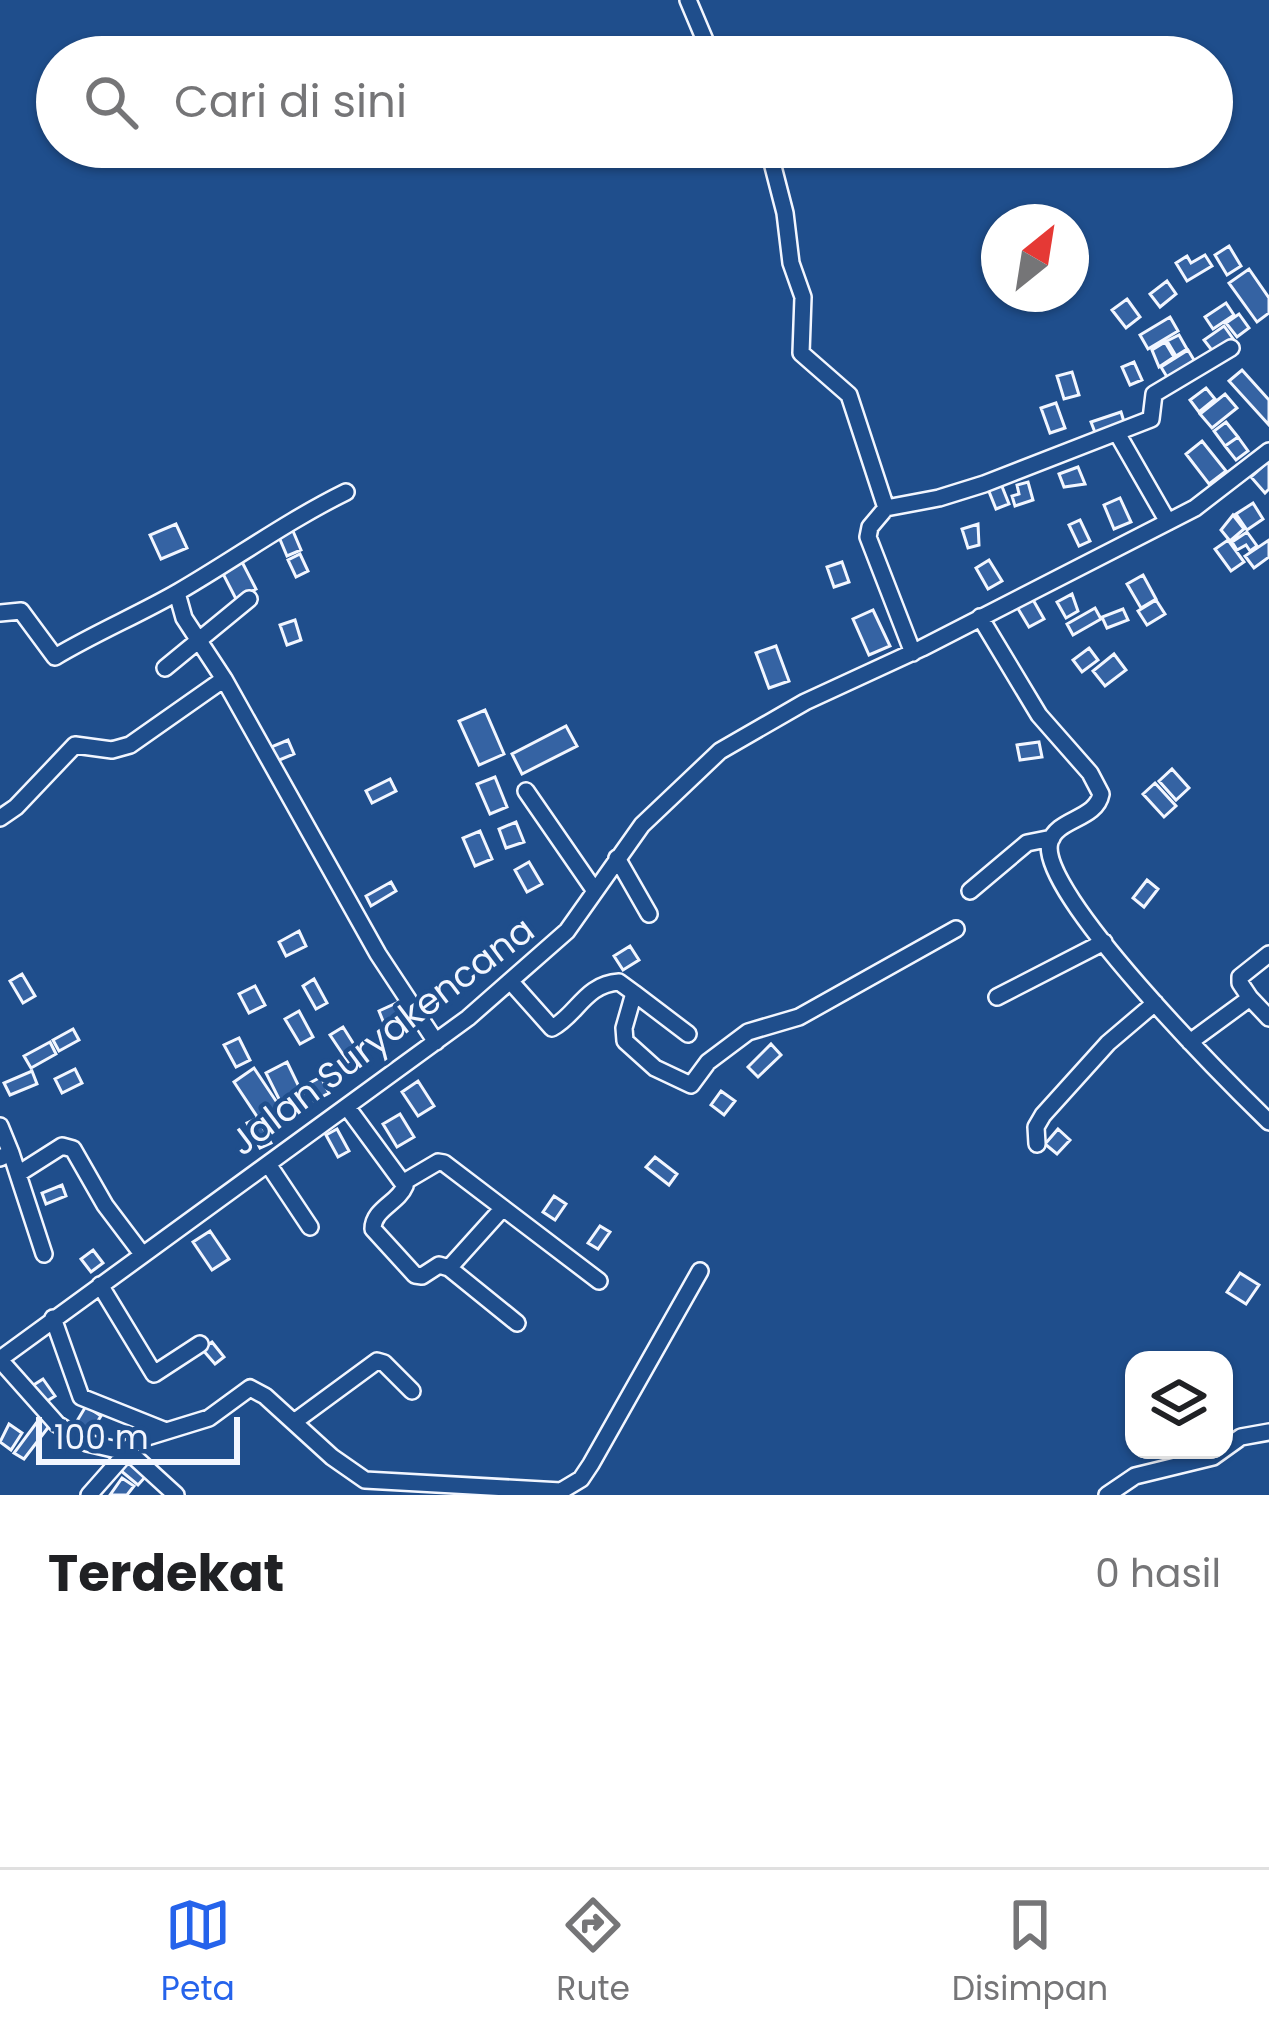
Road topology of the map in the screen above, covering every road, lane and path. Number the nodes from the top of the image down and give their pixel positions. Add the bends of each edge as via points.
1 (688, 0) edge
2 (703, 36) edge
3 (773, 168) edge
4 (1231, 348) dead end
5 (1117, 433) junction
6 (1269, 451) edge
7 (346, 492) dead end
8 (886, 508) junction
9 (1168, 522) junction
10 (177, 593) junction
11 (249, 599) dead end
12 (0, 613) edge
13 (980, 617) junction
14 (201, 642) junction
15 (913, 653) junction
16 (165, 668) dead end
17 (224, 679) junction
18 (526, 791) dead end
19 (0, 818) edge
20 (1052, 838) junction
21 (617, 858) junction
22 (596, 891) junction
23 (970, 891) dead end
24 (649, 914) dead end
25 (956, 929) dead end
26 (1103, 943) junction
27 (1269, 954) edge
28 (511, 982) junction
29 (634, 993) junction
30 (997, 998) dead end
31 (1250, 998) junction
32 (1155, 1003) junction
33 (1269, 1018) edge
34 (688, 1034) dead end
35 (436, 1042) junction
36 (1190, 1042) junction
37 (347, 1107) junction
38 (1269, 1121) edge
39 (0, 1126) edge
40 (1037, 1144) dead end
41 (5, 1155) edge
42 (268, 1164) junction
43 (18, 1174) junction
44 (404, 1182) junction
45 (503, 1208) junction
46 (310, 1227) dead end
47 (44, 1254) dead end
48 (142, 1254) junction
49 (449, 1268) junction
50 (700, 1271) dead end
51 (598, 1281) dead end
52 (100, 1285) junction
53 (53, 1318) junction
54 (517, 1323) dead end
55 (200, 1344) dead end
56 (0, 1360) edge
57 (412, 1390) dead end
58 (294, 1422) junction
59 (166, 1431) junction
60 (1269, 1432) edge
61 (126, 1451) junction
62 (89, 1495) edge
63 (176, 1495) edge
64 (1107, 1495) edge

1 - 2 street
3 - 8 street via 803,297 801,353 849,395
4 - 5 street via 1154,394 1151,418
5 - 8 street via 984,484
5 - 9 street
6 - 9 street, Jalan Suryakencana
7 - 10 street
8 - 15 street via 868,538
9 - 13 street, Jalan Suryakencana
10 - 12 street via 55,657 21,610
10 - 14 street
11 - 14 street
13 - 15 street, Jalan Suryakencana
13 - 20 street via 1039,715 1101,794 1097,806
14 - 16 street
14 - 17 street
15 - 21 street, Jalan Suryakencana via 720,751
17 - 19 street via 130,746 75,745
17 - 35 street
18 - 22 street
20 - 23 street via 1027,843
20 - 26 street via 1061,880
21 - 22 street, Jalan Suryakencana
21 - 24 street
22 - 28 street, Jalan Suryakencana via 567,931
25 - 29 street via 799,1018 748,1032 691,1085 625,1041
26 - 30 street
26 - 32 street
27 - 31 street via 1240,977
28 - 29 street via 552,1028 600,986 620,982
28 - 35 street, Jalan Suryakencana
29 - 34 street
31 - 33 street
31 - 36 street
32 - 36 street
32 - 40 street via 1043,1115
35 - 37 street, Jalan Suryakencana
36 - 38 street
37 - 42 street, Jalan Suryakencana
37 - 44 street
39 - 41 street
41 - 43 street
42 - 46 street
42 - 48 street, Jalan Suryakencana
43 - 47 street
43 - 48 street via 62,1146 74,1149
44 - 45 street via 441,1162
44 - 49 street via 373,1229 417,1276
45 - 49 street
45 - 51 street
48 - 52 street, Jalan Suryakencana
49 - 54 street
50 - 58 street via 591,1464 567,1489 375,1483 350,1472
52 - 53 street, Jalan Suryakencana
52 - 55 street via 154,1374
53 - 56 street, Jalan Suryakencana
53 - 59 street via 81,1397
56 - 61 street via 68,1433
57 - 58 street via 376,1361
58 - 59 street via 250,1388 209,1418
59 - 61 street
60 - 64 street via 1213,1457 1135,1476
61 - 62 street
61 - 63 street

